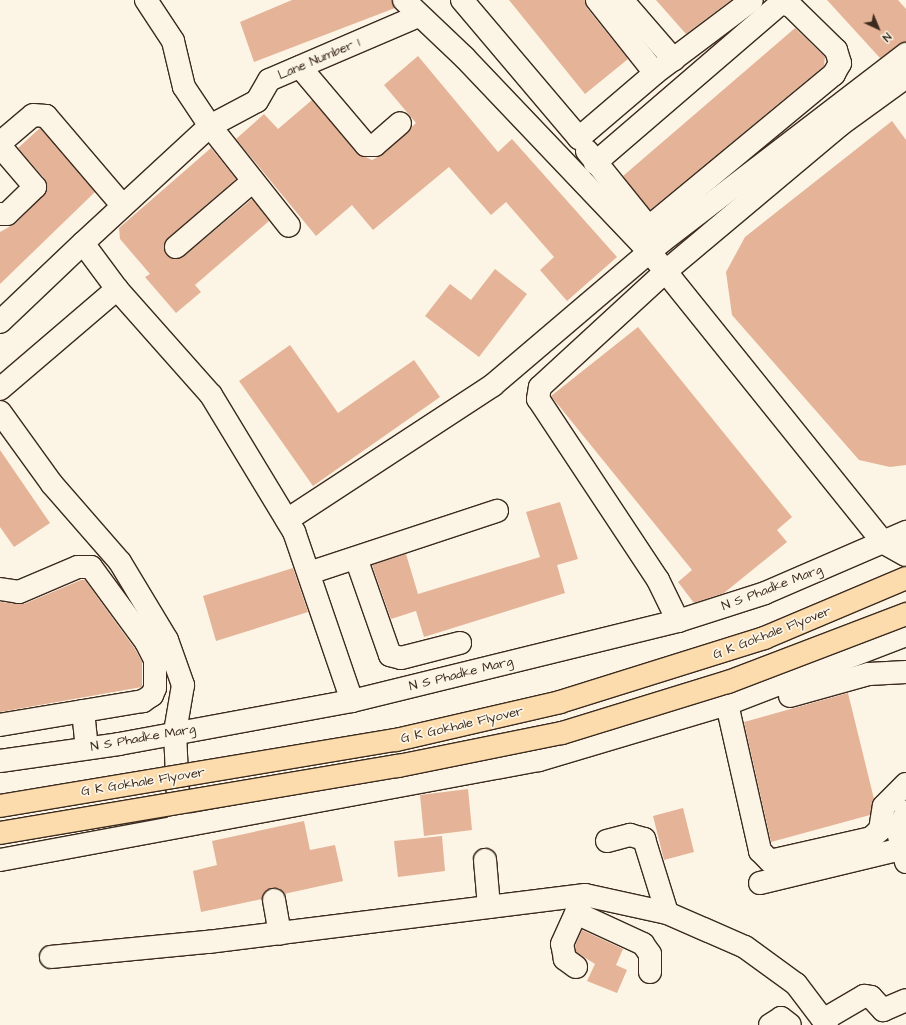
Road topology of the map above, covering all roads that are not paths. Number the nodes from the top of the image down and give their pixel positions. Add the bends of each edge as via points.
1 (146, 0) edge
2 (404, 0) edge
3 (462, 0) edge
4 (597, 0) edge
5 (622, 0) edge
6 (752, 0) edge
7 (418, 16) junction
8 (906, 54) edge
9 (674, 60) junction
10 (300, 67) junction
11 (655, 74) junction
12 (906, 77) edge
13 (400, 123) dead end
14 (210, 126) junction
15 (579, 138) junction
16 (0, 144) edge
17 (595, 163) junction
18 (756, 167) junction
19 (253, 180) junction
20 (771, 183) junction
21 (123, 206) junction
22 (0, 214) edge
23 (290, 226) dead end
24 (653, 240) junction
25 (83, 243) junction
26 (176, 247) dead end
27 (666, 271) junction
28 (117, 289) junction
29 (0, 322) edge
30 (0, 389) edge
31 (0, 412) edge
32 (497, 511) dead end
33 (287, 520) junction
34 (906, 532) edge
35 (884, 543) junction
36 (906, 555) edge
37 (356, 558) junction
38 (309, 574) junction
39 (906, 578) edge
40 (0, 589) edge
41 (906, 614) edge
42 (678, 621) junction
43 (906, 635) edge
44 (460, 643) dead end
45 (906, 672) edge
46 (352, 701) junction
47 (727, 704) junction
48 (750, 710) dead end
49 (83, 711) junction
50 (0, 725) edge
51 (175, 732) junction
52 (87, 748) junction
53 (0, 761) edge
54 (906, 784) edge
55 (0, 806) edge
56 (906, 812) edge
57 (179, 827) junction
58 (0, 833) edge
59 (607, 841) dead end
60 (904, 856) edge
61 (0, 860) edge
62 (485, 860) dead end
63 (760, 883) dead end
64 (274, 900) dead end
65 (580, 904) junction
66 (489, 907) junction
67 (667, 913) junction
68 (280, 934) junction
69 (51, 957) dead end
70 (576, 968) dead end
71 (650, 972) dead end
72 (906, 1000) edge
73 (825, 1023) edge
74 (770, 1025) edge
75 (790, 1025) edge

1 - 14 street via 173,41 184,86
2 - 7 street
3 - 15 street
4 - 11 street
5 - 9 street
6 - 9 street
7 - 10 street, Lane Number 1
7 - 24 street via 464,57
8 - 18 street
9 - 11 street
10 - 13 street via 366,145 375,145
10 - 14 street, Lane Number 1 via 269,80 257,101
11 - 15 street
12 - 20 street via 840,125
14 - 19 street
14 - 21 street, Lane Number 1
15 - 17 street
16 - 21 street via 32,115 46,116
16 - 22 street via 35,187 7,214
17 - 24 street
17 - 24 street via 781,3 791,6 836,50 840,63 834,74
18 - 20 street
18 - 24 street
19 - 23 street
19 - 26 street
20 - 27 street
21 - 25 street, Lane Number 1
24 - 27 street
24 - 33 street via 525,361 493,385
25 - 28 street
25 - 29 street, Lane Number 1
27 - 35 street
27 - 42 street via 546,380 538,393 541,404 658,580
28 - 30 street
28 - 33 street via 211,395
31 - 51 street via 52,484 120,562 168,640 183,685
32 - 37 street
33 - 38 street
34 - 35 street, N S Phadke Marg
35 - 36 street
35 - 42 street, N S Phadke Marg via 765,593
37 - 38 street
37 - 44 street via 390,655 401,658
38 - 46 street
39 - 55 main road, G K Gokhale Flyover, bridge via 764,638 560,702 396,740
40 - 49 street via 19,592 78,567 91,567 146,642 155,660 155,688 152,696 143,701
41 - 58 main road, G K Gokhale Flyover, bridge via 728,682 562,733 398,766
42 - 46 street, N S Phadke Marg
43 - 47 street
45 - 48 street via 869,674 824,684
46 - 51 street, N S Phadke Marg
47 - 54 street via 760,850 766,859 775,861 871,838 880,830 884,806
47 - 57 street via 539,760
49 - 50 street
49 - 52 street
51 - 52 street, N S Phadke Marg
51 - 57 street
52 - 53 street, N S Phadke Marg
56 - 60 street via 898,832
57 - 61 street
59 - 67 street via 630,835 644,840
60 - 63 street
62 - 66 street
64 - 68 street
65 - 66 street
65 - 67 street
65 - 70 street via 562,944 565,959
65 - 71 street via 643,944 650,954
66 - 68 street
67 - 73 street via 745,947 796,984
68 - 69 street
72 - 73 street via 882,1010 871,997 864,996
74 - 75 street via 781,1018

